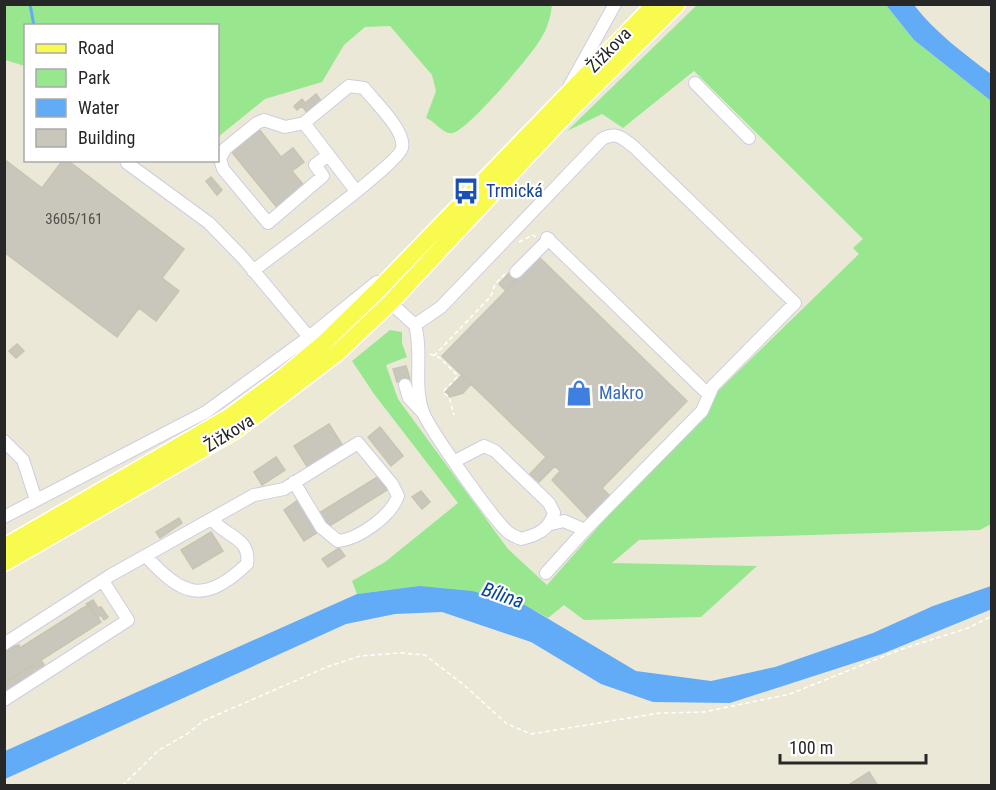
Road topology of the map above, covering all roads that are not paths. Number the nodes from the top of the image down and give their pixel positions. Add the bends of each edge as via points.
1 (615, 4) edge
2 (655, 4) edge
3 (677, 4) edge
4 (695, 83) dead end
5 (564, 96) junction
6 (304, 123) junction
7 (749, 138) dead end
8 (328, 154) junction
9 (127, 163) dead end
10 (356, 191) junction
11 (421, 259) junction
12 (253, 271) junction
13 (513, 271) road end
14 (377, 291) junction
15 (390, 303) junction
16 (415, 325) junction
17 (309, 337) junction
18 (405, 385) dead end
19 (709, 395) junction
20 (423, 413) junction
21 (4, 441) edge
22 (455, 461) junction
23 (294, 482) junction
24 (36, 500) junction
25 (4, 518) edge
26 (212, 519) junction
27 (551, 524) junction
28 (585, 530) junction
29 (4, 547) edge
30 (146, 556) junction
31 (4, 562) edge
32 (546, 573) dead end
33 (103, 581) junction
34 (4, 644) edge
35 (4, 700) edge

1 - 5 street, Žižkova
2 - 5 main road, Žižkova
3 - 11 main road
4 - 7 street
5 - 11 main road, Žižkova
6 - 8 street
6 - 8 street via 285,127 264,120 257,123 225,149 220,159 224,169 268,223 323,176 315,165
6 - 10 street via 349,86 363,88 402,135 403,149 395,160
8 - 10 street
9 - 12 street via 209,223
10 - 12 street
11 - 14 main road, Žižkova
11 - 15 main road, Žižkova
11 - 17 street, Žižkova
12 - 17 street
13 - 19 street via 545,239
14 - 15 street
14 - 29 main road, Žižkova via 316,350 229,417
15 - 16 street
15 - 31 main road, Žižkova via 336,354 236,430
16 - 19 street via 441,307 602,139 618,135 795,303
16 - 20 street
17 - 24 street, Žižkova via 206,412
18 - 20 street via 409,398
19 - 28 street via 702,411
20 - 22 street
21 - 24 street via 23,460
22 - 27 street via 508,532 521,539 537,535
22 - 27 street via 484,446 495,451 549,503 554,513
23 - 23 street via 358,443 398,496 394,506 378,520 348,540 338,542 321,527
23 - 26 street via 284,489 254,495
24 - 25 street, Žižkova
26 - 30 street
26 - 30 street via 218,528 241,539 249,552 248,564 234,577 199,591 182,589
27 - 28 street via 564,520
28 - 32 street
30 - 33 street
33 - 34 street
33 - 35 street via 128,620

